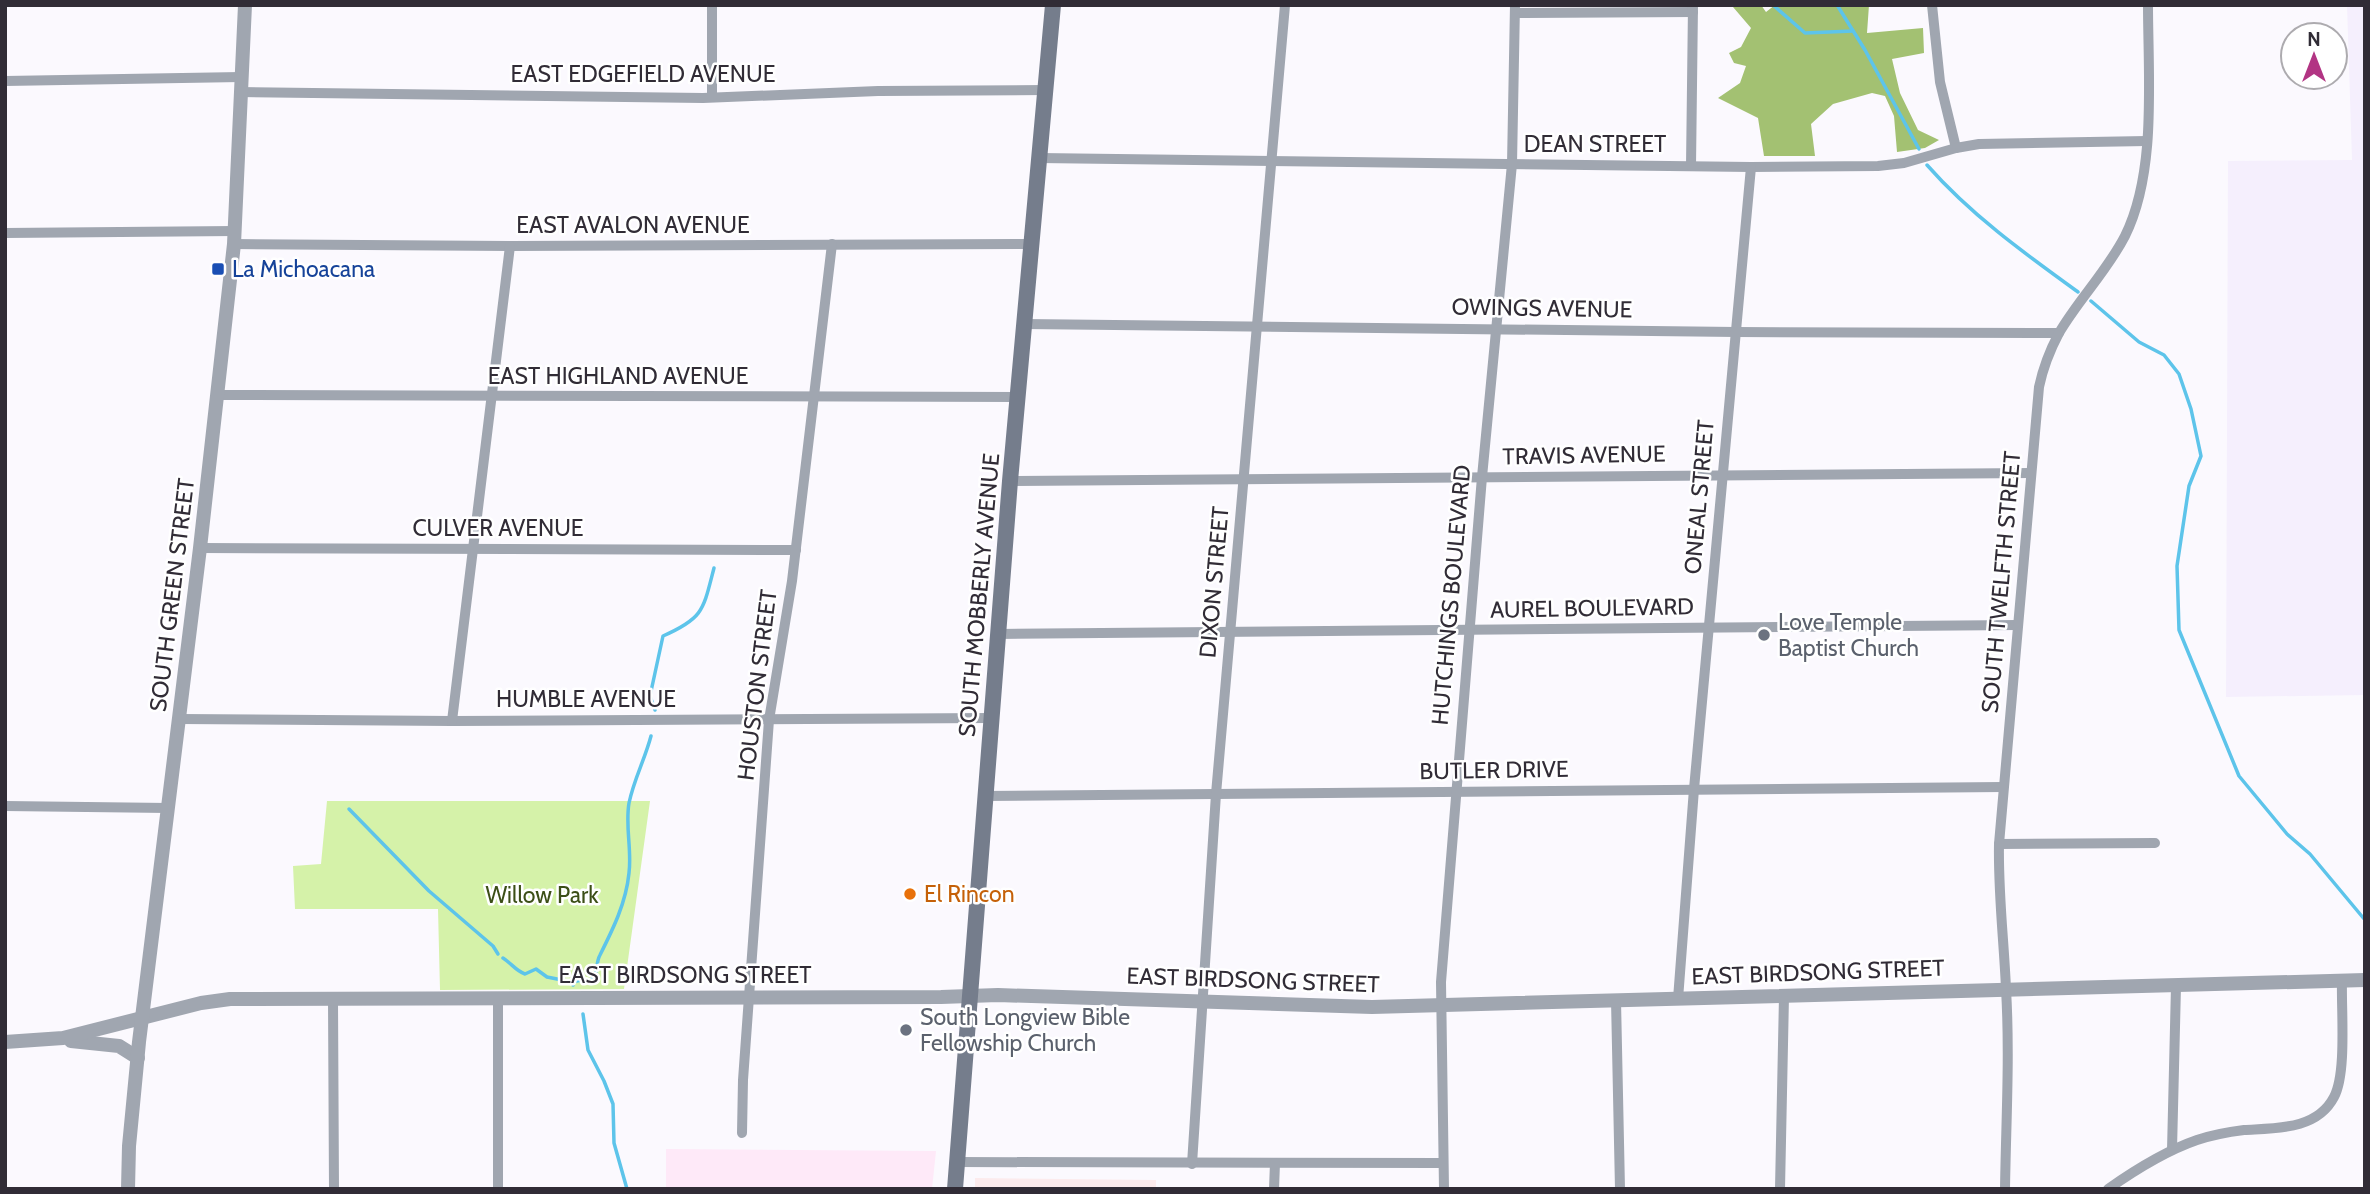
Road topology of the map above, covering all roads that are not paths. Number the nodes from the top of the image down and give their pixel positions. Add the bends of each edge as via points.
1 (245, 5) edge
2 (712, 5) edge
3 (1054, 5) edge
4 (1285, 5) edge
5 (1932, 5) edge
6 (2148, 5) edge
7 (1693, 8) edge
8 (1515, 9) edge
9 (241, 77) junction
10 (5, 81) edge
11 (1045, 90) junction
12 (240, 92) junction
13 (712, 97) junction
14 (2147, 141) junction
15 (1955, 148) junction
16 (1039, 158) junction
17 (1272, 160) junction
18 (1512, 164) junction
19 (1691, 166) junction
20 (1751, 167) junction
21 (5, 233) edge
22 (234, 237) junction
23 (832, 244) junction
24 (1032, 244) junction
25 (510, 246) junction
26 (1024, 324) junction
27 (1257, 326) junction
28 (1495, 328) junction
29 (1736, 332) junction
30 (2059, 333) junction
31 (219, 395) junction
32 (813, 396) junction
33 (492, 397) junction
34 (1018, 397) junction
35 (2031, 473) junction
36 (1723, 475) junction
37 (1482, 477) junction
38 (1244, 479) junction
39 (1010, 481) junction
40 (200, 548) junction
41 (472, 549) junction
42 (796, 550) junction
43 (2018, 625) junction
44 (1708, 628) junction
45 (1469, 631) junction
46 (1231, 632) junction
47 (998, 634) junction
48 (992, 718) junction
49 (180, 719) junction
50 (769, 720) junction
51 (452, 721) junction
52 (2003, 787) junction
53 (1694, 789) junction
54 (1456, 792) junction
55 (1216, 794) junction
56 (985, 796) junction
57 (5, 806) edge
58 (168, 808) junction
59 (2155, 843) dead end
60 (2000, 844) junction
61 (2365, 979) edge
62 (2342, 980) junction
63 (2176, 986) junction
64 (2006, 990) junction
65 (970, 995) junction
66 (1784, 996) junction
67 (750, 998) junction
68 (498, 999) junction
69 (1678, 999) junction
70 (333, 1000) junction
71 (1616, 1000) junction
72 (1202, 1002) junction
73 (1440, 1006) junction
74 (142, 1019) junction
75 (55, 1040) junction
76 (5, 1042) edge
77 (138, 1058) junction
78 (742, 1133) dead end
79 (2172, 1150) junction
80 (957, 1162) junction
81 (1275, 1163) junction
82 (1443, 1163) junction
83 (1192, 1164) junction
84 (128, 1189) edge
85 (334, 1189) edge
86 (498, 1189) edge
87 (954, 1189) edge
88 (1274, 1189) edge
89 (1444, 1189) edge
90 (1620, 1189) edge
91 (1780, 1189) edge
92 (2005, 1189) edge
93 (2108, 1189) edge

1 - 9 street, SOUTH GREEN STREET
2 - 13 street
3 - 11 main road, SOUTH MOBBERLY AVENUE
4 - 17 street, DIXON STREET
5 - 15 street via 1940,82
6 - 14 street, SOUTH TWELFTH STREET
7 - 8 street
7 - 19 street
8 - 18 street, HUTCHINGS BOULEVARD
9 - 10 street
9 - 12 street, SOUTH GREEN STREET
11 - 13 street, EAST EDGEFIELD AVENUE
11 - 16 main road, SOUTH MOBBERLY AVENUE
12 - 13 street, EAST EDGEFIELD AVENUE
12 - 22 street, SOUTH GREEN STREET
14 - 15 street, DEAN STREET via 1988,143
14 - 30 street, SOUTH TWELFTH STREET via 2144,181 2131,224
15 - 20 street, DEAN STREET via 1893,165
16 - 17 street, DEAN STREET
16 - 24 main road, SOUTH MOBBERLY AVENUE
17 - 18 street, DEAN STREET
17 - 27 street, DIXON STREET
18 - 19 street, DEAN STREET
18 - 28 street, HUTCHINGS BOULEVARD
19 - 20 street, DEAN STREET
20 - 29 street, ONEAL STREET
21 - 22 street, EAST AVALON AVENUE
22 - 25 street, EAST AVALON AVENUE
22 - 31 street, SOUTH GREEN STREET
23 - 24 street, EAST AVALON AVENUE
23 - 25 street, EAST AVALON AVENUE
23 - 32 street, HOUSTON STREET
24 - 26 main road, SOUTH MOBBERLY AVENUE
25 - 33 street
26 - 27 street, OWINGS AVENUE
26 - 34 main road, SOUTH MOBBERLY AVENUE
27 - 28 street, OWINGS AVENUE
27 - 38 street, DIXON STREET
28 - 29 street, OWINGS AVENUE
28 - 37 street, HUTCHINGS BOULEVARD
29 - 30 street, OWINGS AVENUE
29 - 36 street, ONEAL STREET
30 - 35 street, SOUTH TWELFTH STREET via 2039,387
31 - 33 street, EAST HIGHLAND AVENUE
31 - 40 street, SOUTH GREEN STREET
32 - 33 street, EAST HIGHLAND AVENUE
32 - 34 street, EAST HIGHLAND AVENUE
32 - 42 street, HOUSTON STREET
33 - 41 street
34 - 39 main road, SOUTH MOBBERLY AVENUE
35 - 36 street, TRAVIS AVENUE
35 - 43 street, SOUTH TWELFTH STREET
36 - 37 street, TRAVIS AVENUE
36 - 44 street, ONEAL STREET
37 - 38 street, TRAVIS AVENUE
37 - 45 street, HUTCHINGS BOULEVARD
38 - 39 street, TRAVIS AVENUE
38 - 46 street, DIXON STREET
39 - 47 main road, SOUTH MOBBERLY AVENUE
40 - 41 street, CULVER AVENUE
40 - 49 street, SOUTH GREEN STREET
41 - 42 street, CULVER AVENUE
41 - 51 street
42 - 50 street, HOUSTON STREET
43 - 44 street, AUREL BOULEVARD
43 - 52 street, SOUTH TWELFTH STREET
44 - 45 street, AUREL BOULEVARD
44 - 53 street, ONEAL STREET
45 - 46 street, AUREL BOULEVARD
45 - 54 street, HUTCHINGS BOULEVARD
46 - 47 street, AUREL BOULEVARD
46 - 55 street, DIXON STREET
47 - 48 main road, SOUTH MOBBERLY AVENUE
48 - 50 street, HUMBLE AVENUE
48 - 56 main road, SOUTH MOBBERLY AVENUE
49 - 51 street, HUMBLE AVENUE
49 - 58 street, SOUTH GREEN STREET
50 - 51 street, HUMBLE AVENUE
50 - 67 street, HOUSTON STREET
52 - 53 street, BUTLER DRIVE
52 - 60 street, SOUTH TWELFTH STREET
53 - 54 street, BUTLER DRIVE
53 - 69 street, ONEAL STREET
54 - 55 street, BUTLER DRIVE
54 - 73 street, HUTCHINGS BOULEVARD
55 - 56 street, BUTLER DRIVE
55 - 72 street, DIXON STREET
56 - 65 main road, SOUTH MOBBERLY AVENUE
57 - 58 street
58 - 74 street, SOUTH GREEN STREET
59 - 60 street
60 - 64 street, SOUTH TWELFTH STREET
61 - 62 street, EAST BIRDSONG STREET
62 - 63 street, EAST BIRDSONG STREET
62 - 79 street via 2340,1079 2329,1105 2297,1125 2227,1132
63 - 64 street, EAST BIRDSONG STREET
63 - 79 street
64 - 66 street, EAST BIRDSONG STREET
64 - 92 street, SOUTH TWELFTH STREET
65 - 67 street, EAST BIRDSONG STREET
65 - 72 street, EAST BIRDSONG STREET
65 - 80 main road, SOUTH MOBBERLY AVENUE
66 - 69 street, EAST BIRDSONG STREET
66 - 91 street
67 - 68 street, EAST BIRDSONG STREET
67 - 78 street, HOUSTON STREET
68 - 70 street, EAST BIRDSONG STREET
68 - 86 street
69 - 71 street, EAST BIRDSONG STREET
70 - 74 street, EAST BIRDSONG STREET via 222,1000
70 - 85 street
71 - 73 street, EAST BIRDSONG STREET
71 - 90 street
72 - 73 street, EAST BIRDSONG STREET
72 - 83 street, DIXON STREET
73 - 82 street, HUTCHINGS BOULEVARD
74 - 75 street, EAST BIRDSONG STREET
74 - 77 street, SOUTH GREEN STREET
75 - 76 street
75 - 77 street via 120,1046
77 - 84 street, SOUTH GREEN STREET
79 - 93 street
80 - 83 street
80 - 87 main road, SOUTH MOBBERLY AVENUE
81 - 82 street
81 - 83 street
81 - 88 street
82 - 89 street, HUTCHINGS BOULEVARD

